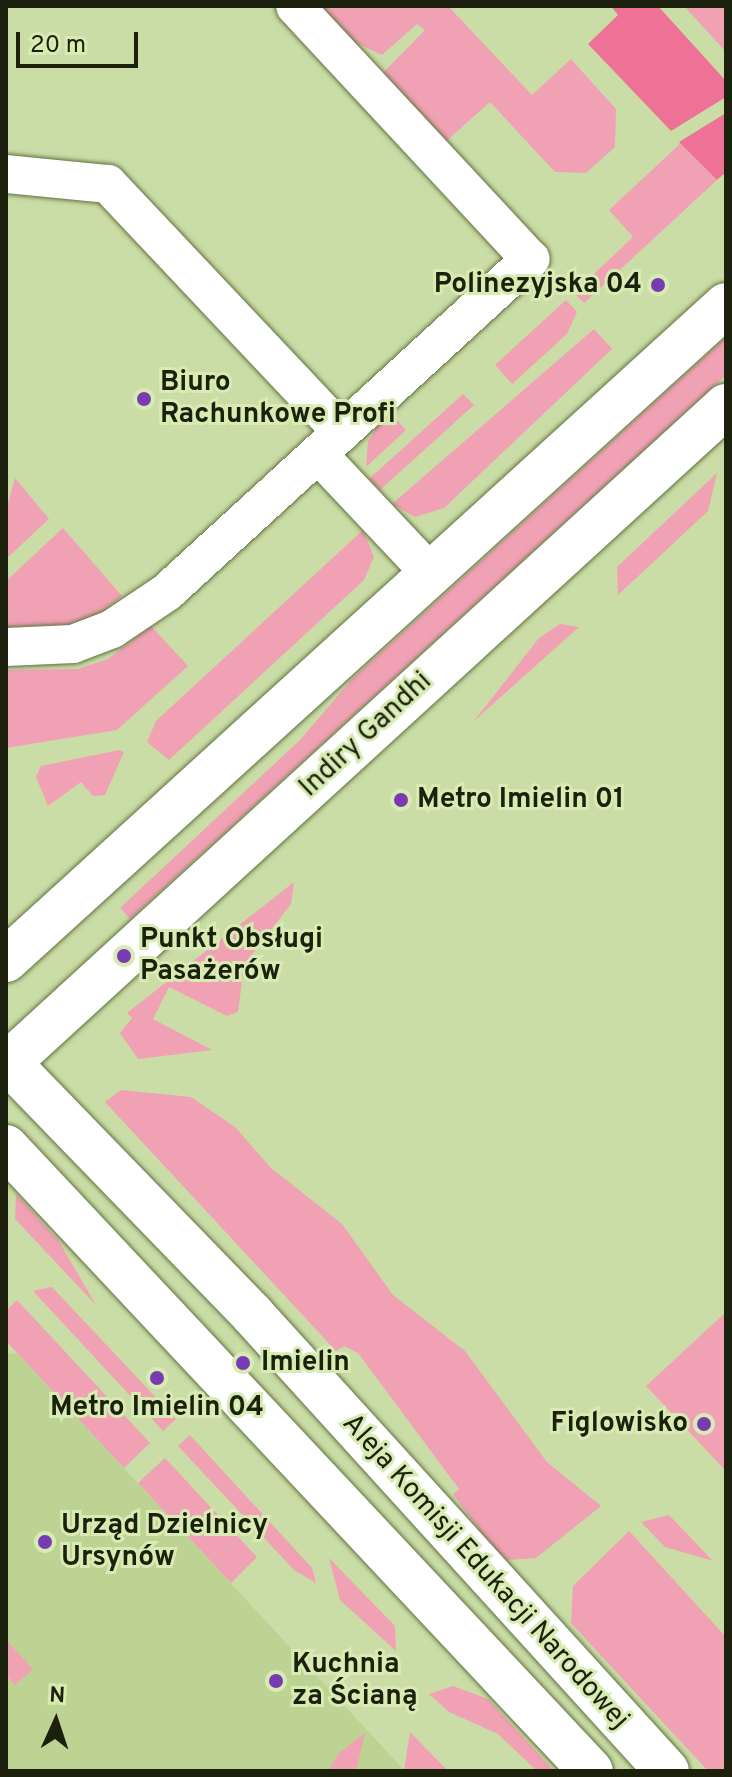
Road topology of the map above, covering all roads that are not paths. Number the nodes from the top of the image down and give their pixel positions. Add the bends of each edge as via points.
1 (295, 6) edge
2 (6, 174) edge
3 (726, 305) edge
4 (726, 406) edge
5 (330, 443) junction
6 (431, 574) junction
7 (6, 647) edge
8 (6, 960) edge
9 (7, 1062) edge
10 (6, 1147) edge
11 (591, 1771) edge
12 (667, 1771) edge

1 - 5 street via 530,259
2 - 5 street via 108,184
3 - 6 street
4 - 9 street, Indiry Gandhi
5 - 6 street
5 - 7 street via 167,592 112,629 73,644
6 - 8 street
9 - 12 street, Aleja Komisji Edukacji Narodowej via 252,1314
10 - 11 street, Aleja Komisji Edukacji Narodowej

